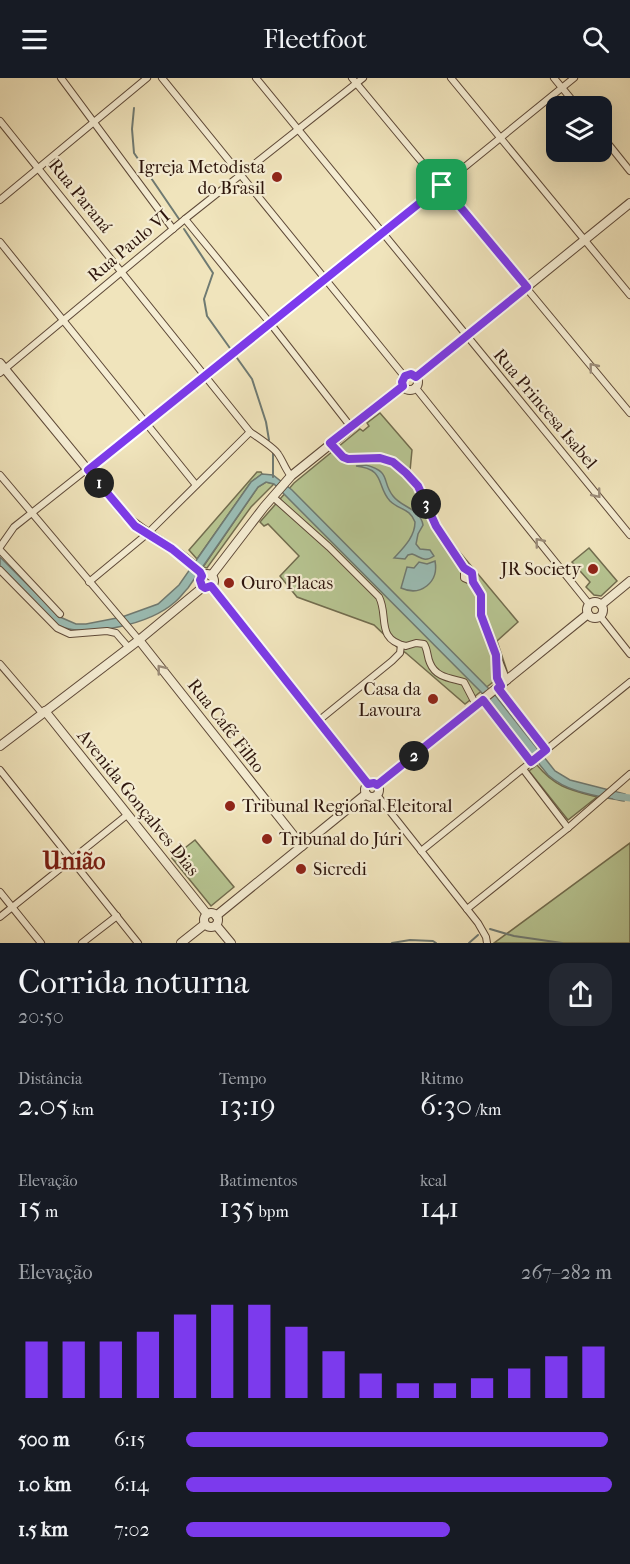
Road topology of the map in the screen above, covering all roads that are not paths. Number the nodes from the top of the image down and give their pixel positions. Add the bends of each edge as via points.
1 (61, 78) edge
2 (147, 78) edge
3 (162, 78) edge
4 (256, 78) edge
5 (363, 78) edge
6 (451, 78) edge
7 (554, 78) edge
8 (574, 78) edge
9 (354, 81) edge
10 (562, 88) junction
11 (569, 96) edge
12 (0, 121) edge
13 (95, 122) junction
14 (298, 130) junction
15 (500, 138) junction
16 (612, 148) edge
17 (38, 169) junction
18 (630, 171) edge
19 (242, 174) junction
20 (442, 185) junction
21 (0, 200) edge
22 (630, 203) edge
23 (184, 219) junction
24 (173, 229) junction
25 (382, 234) junction
26 (584, 241) junction
27 (0, 242) edge
28 (122, 272) junction
29 (326, 279) junction
30 (527, 287) junction
31 (630, 295) edge
32 (64, 320) junction
33 (270, 323) junction
34 (465, 336) junction
35 (2, 368) edge
36 (205, 374) junction
37 (405, 376) junction
38 (416, 377) junction
39 (403, 386) junction
40 (414, 387) junction
41 (630, 412) edge
42 (146, 422) junction
43 (351, 427) junction
44 (250, 432) junction
45 (330, 443) junction
46 (88, 470) junction
47 (0, 475) edge
48 (291, 476) junction
49 (196, 485) junction
50 (273, 497) junction
51 (32, 513) junction
52 (147, 534) junction
53 (630, 535) edge
54 (0, 548) edge
55 (0, 570) edge
56 (201, 574) junction
57 (212, 576) junction
58 (630, 581) edge
59 (89, 582) junction
60 (207, 586) junction
61 (589, 604) junction
62 (601, 605) junction
63 (60, 614) dead end
64 (588, 615) junction
65 (600, 616) junction
66 (139, 640) junction
67 (401, 645) junction
68 (129, 648) junction
69 (630, 654) edge
70 (0, 664) edge
71 (630, 682) edge
72 (492, 693) junction
73 (44, 712) junction
74 (317, 722) junction
75 (0, 746) edge
76 (544, 751) junction
77 (532, 761) junction
78 (523, 769) junction
79 (0, 770) edge
80 (630, 774) edge
81 (368, 784) junction
82 (377, 785) junction
83 (366, 794) junction
84 (377, 795) junction
85 (127, 815) junction
86 (568, 828) junction
87 (302, 846) junction
88 (421, 851) junction
89 (71, 859) junction
90 (0, 892) edge
91 (12, 907) junction
92 (467, 909) junction
93 (212, 915) junction
94 (117, 916) junction
95 (0, 917) edge
96 (205, 924) junction
97 (216, 925) junction
98 (41, 943) edge
99 (82, 943) edge
100 (138, 943) edge
101 (181, 943) edge
102 (231, 943) edge
103 (487, 943) edge

1 - 13 street
2 - 13 street
3 - 19 street
4 - 14 street, Rua Princesa Isabel
5 - 9 street, Rua Paulo VI
6 - 15 street
7 - 10 street
8 - 10 street
9 - 14 street, Rua Paulo VI
9 - 20 street
10 - 11 street
10 - 15 street
12 - 17 street, Rua Paraná
13 - 17 street
13 - 24 street
14 - 19 street, Rua Paulo VI
14 - 25 street, Rua Princesa Isabel
15 - 20 street
15 - 26 street
16 - 18 street
17 - 21 street
17 - 28 street, Rua Paraná
19 - 23 street, Rua Paulo VI
19 - 29 street
20 - 25 street
20 - 30 street
22 - 26 street
23 - 24 street, Rua Paulo VI
23 - 33 street
24 - 28 street, Rua Paulo VI
25 - 29 street
25 - 34 street, Rua Princesa Isabel
26 - 30 street
26 - 31 street
27 - 32 street
28 - 32 street, Rua Paulo VI
28 - 36 street, Rua Paraná
29 - 33 street
29 - 37 street
30 - 34 street
41 -> 30 street
32 - 35 street, Rua Paulo VI
32 - 42 street
33 - 36 street
33 - 43 street
34 - 38 street
34 -> 53 street, Rua Princesa Isabel
35 - 46 street
36 - 42 street
36 - 44 street, Rua Paraná
37 - 38 street
37 - 39 street
38 - 40 street
39 - 40 street
39 - 43 street
61 -> 40 street
42 - 46 street
42 - 49 street
43 - 45 street
44 - 48 street, Rua Paraná via 277,452
44 - 49 street
45 - 48 street
45 - 72 street via 348,459 380,458 393,462 418,486 436,526 464,568 472,573 481,595 481,615 496,655
46 - 51 street
46 - 52 street via 124,514
47 - 51 street, Rua Café Filho
48 - 50 street
49 - 52 street
50 - 57 street
50 - 67 street via 376,593 382,602 387,634
51 - 54 street via 10,531
51 - 59 street, Rua Café Filho
52 - 56 street
52 - 59 street
54 - 63 street
55 - 68 street via 57,628 70,634 116,633
56 - 57 street
56 - 60 street via 200,580
57 - 60 street
58 - 62 street
59 - 66 street, Rua Café Filho
60 - 66 street
60 - 74 street
61 - 62 street
61 - 64 street
62 - 65 street
64 - 65 street
64 - 72 street
65 - 69 street
66 - 68 street
87 -> 66 street, Rua Café Filho
67 - 72 street via 424,644 432,668 439,675
67 - 74 street via 400,653 392,661
68 - 73 street
70 - 73 street
71 - 76 street
72 - 76 street
72 - 77 street
72 - 82 street
73 - 75 street
73 - 85 street, Avenida Gonçalves Dias
74 - 81 street
76 - 77 street
77 - 78 street
78 - 86 street
78 - 88 street
79 - 89 street
80 - 86 street
81 - 82 street
81 - 83 street
82 - 84 street
83 - 84 street
83 - 87 street
84 - 88 street
85 - 89 street
85 - 93 street, Avenida Gonçalves Dias
86 - 92 street
87 - 93 street
88 - 92 street
89 - 91 street
89 - 94 street
90 - 91 street
91 - 95 street
91 - 98 street
92 - 103 street
93 - 96 street via 204,918
93 - 97 street via 218,919
94 - 99 street
94 - 100 street
96 - 97 street
96 - 101 street
97 - 102 street

